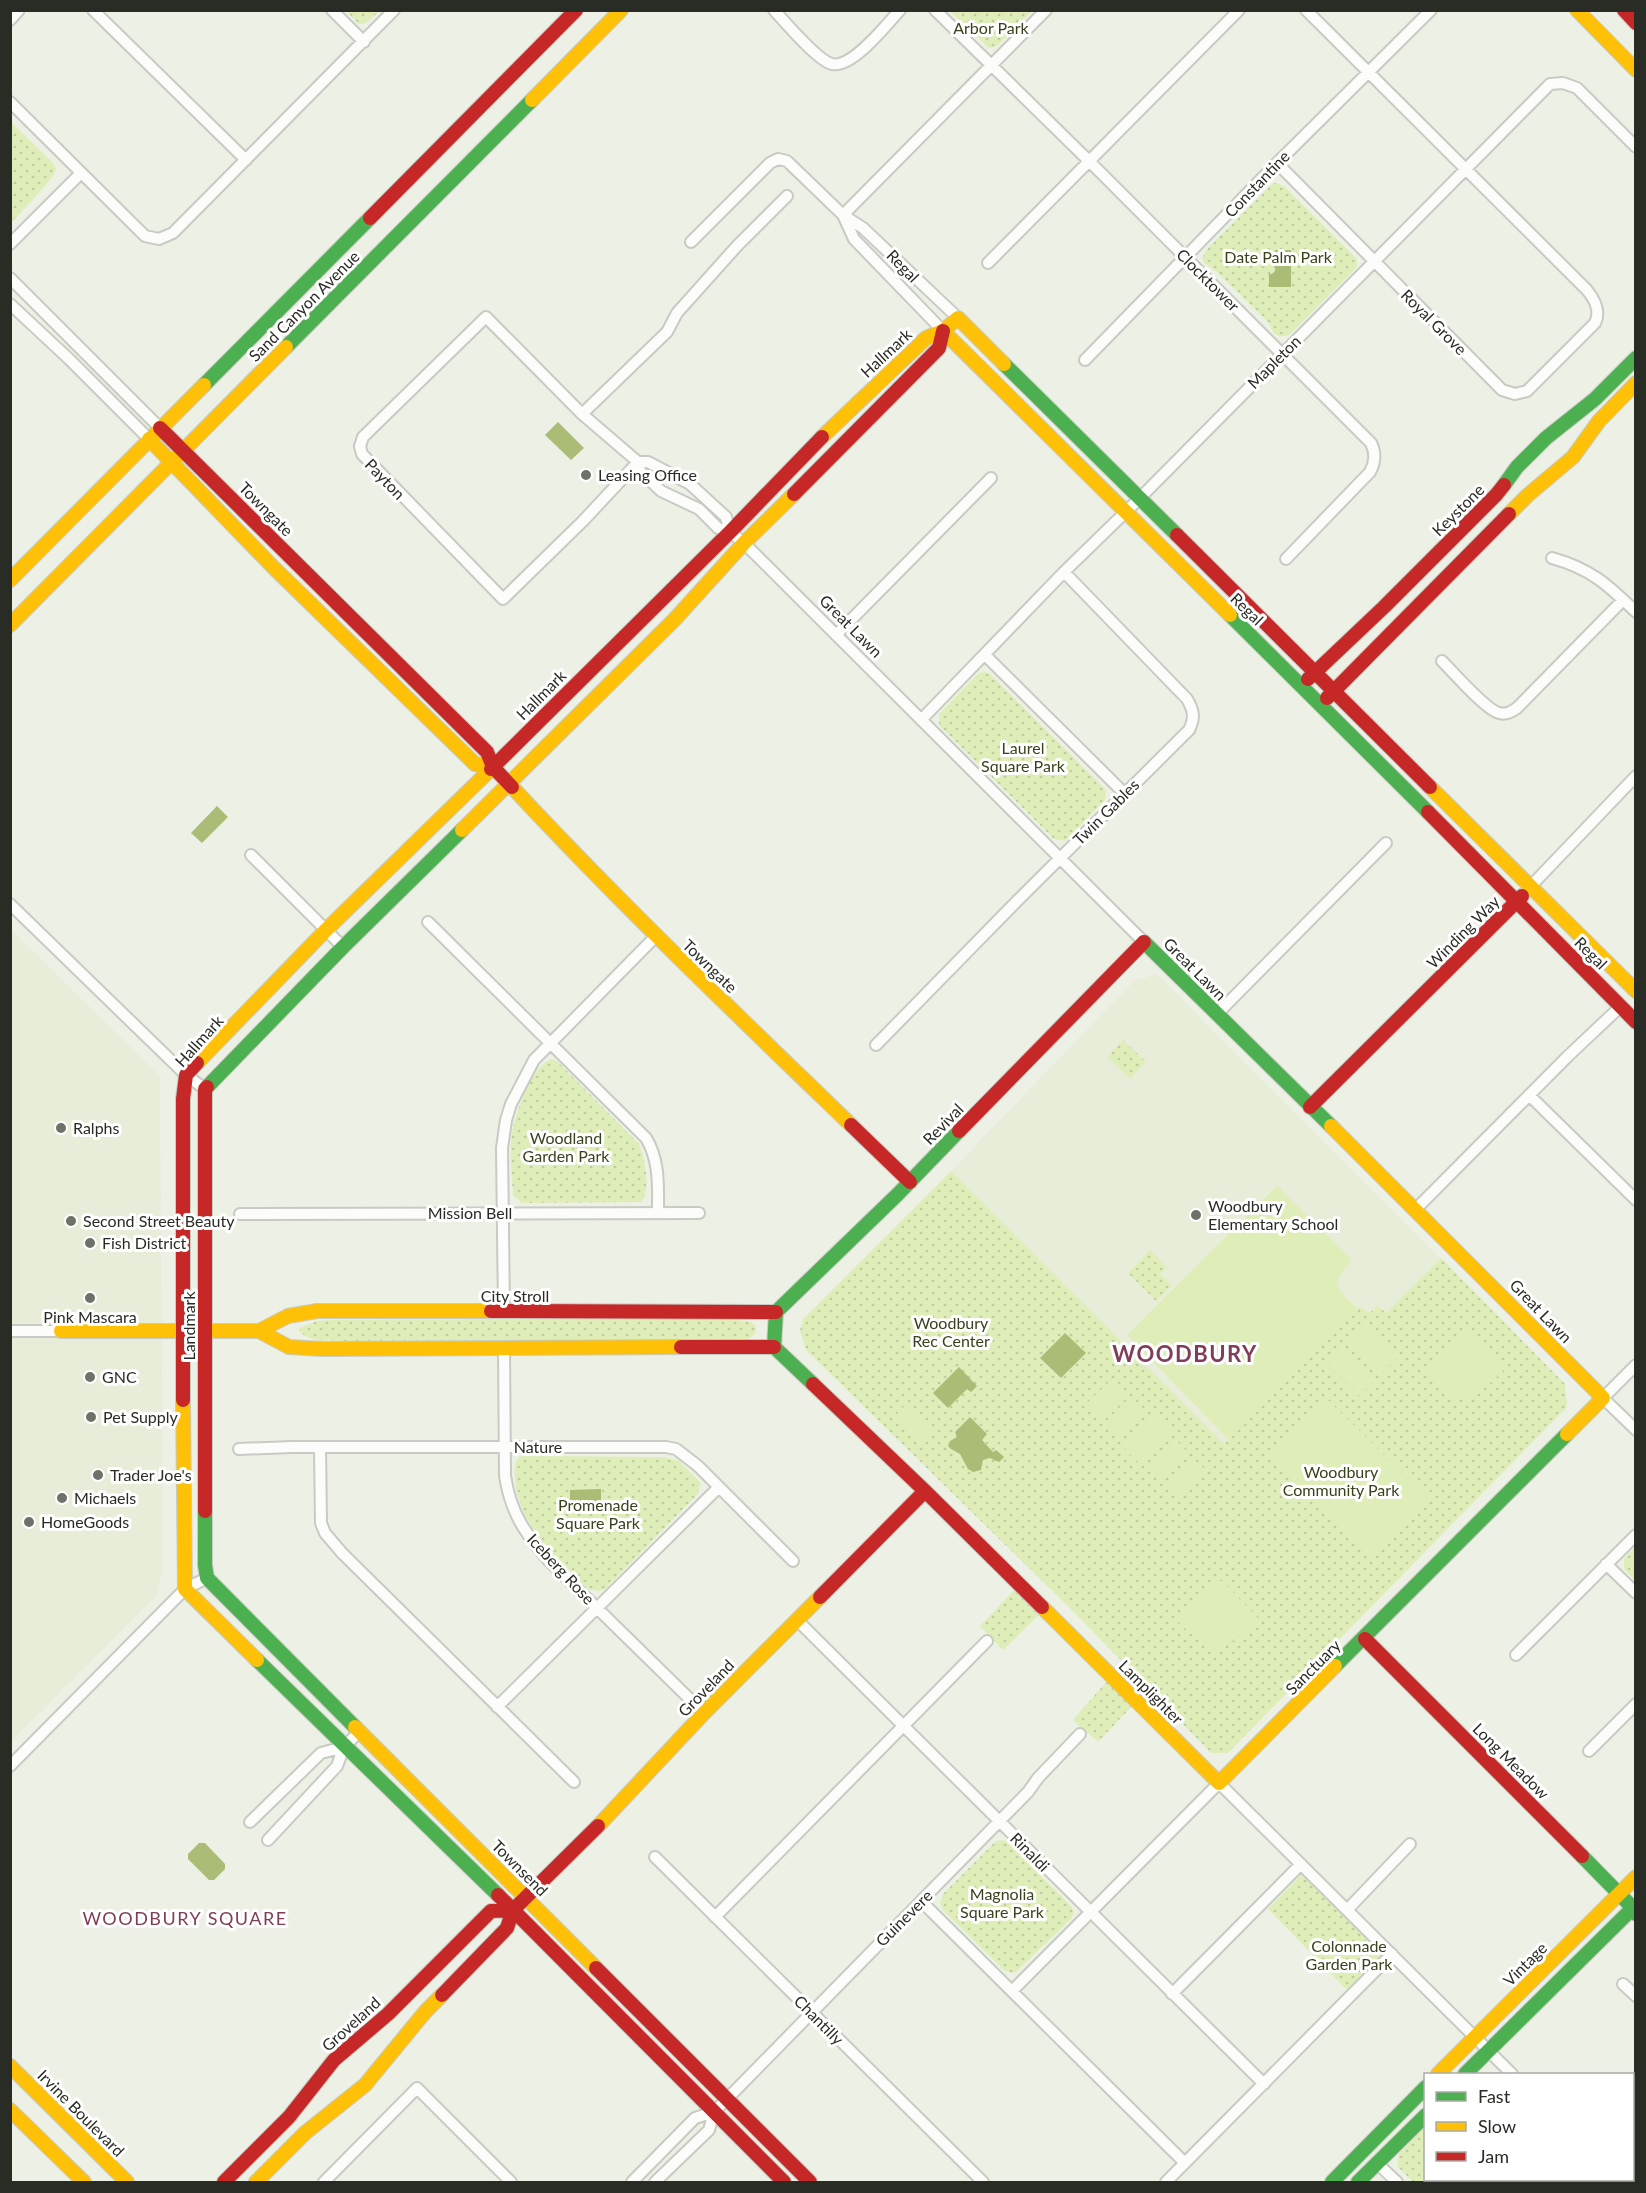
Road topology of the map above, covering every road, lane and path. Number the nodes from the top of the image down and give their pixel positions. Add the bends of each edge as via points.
1 (19, 10) edge
2 (93, 10) edge
3 (332, 10) edge
4 (394, 10) edge
5 (576, 10) edge
6 (621, 10) edge
7 (774, 10) edge
8 (900, 10) edge
9 (935, 10) edge
10 (1046, 10) edge
11 (1239, 10) edge
12 (1306, 10) edge
13 (1431, 10) edge
14 (1577, 10) edge
15 (1624, 10) edge
16 (10, 20) edge
17 (1635, 22) edge
18 (364, 42) junction
19 (991, 66) junction
20 (1635, 70) edge
21 (1369, 73) junction
22 (10, 102) edge
23 (1635, 147) edge
24 (246, 160) junction
25 (1088, 160) junction
26 (1277, 163) junction
27 (1465, 170) junction
28 (81, 173) junction
29 (787, 196) dead end
30 (843, 215) junction
31 (691, 242) dead end
32 (10, 244) edge
33 (1185, 257) junction
34 (1373, 262) junction
35 (988, 263) dead end
36 (10, 278) edge
37 (10, 304) edge
38 (958, 318) junction
39 (943, 331) junction
40 (1282, 354) junction
41 (1635, 358) edge
42 (1085, 360) dead end
43 (1635, 383) edge
44 (582, 414) junction
45 (160, 428) junction
46 (149, 440) junction
47 (183, 450) junction
48 (171, 462) junction
49 (638, 462) junction
50 (991, 478) dead end
51 (1140, 498) junction
52 (1125, 513) junction
53 (730, 532) junction
54 (744, 543) junction
55 (1552, 558) dead end
56 (1286, 559) dead end
57 (1064, 572) junction
58 (10, 580) edge
59 (1623, 600) junction
60 (1635, 612) edge
61 (10, 625) edge
62 (836, 635) junction
63 (985, 655) junction
64 (1442, 661) dead end
65 (1314, 672) junction
66 (1302, 685) junction
67 (1335, 691) junction
68 (1321, 704) junction
69 (921, 720) junction
70 (493, 766) junction
71 (1635, 776) edge
72 (508, 785) junction
73 (1125, 794) junction
74 (1386, 843) dead end
75 (251, 855) dead end
76 (1059, 859) junction
77 (1530, 887) junction
78 (1517, 902) junction
79 (10, 904) edge
80 (428, 922) dead end
81 (325, 931) junction
82 (656, 936) junction
83 (1144, 942) junction
84 (343, 947) junction
85 (1635, 991) edge
86 (1620, 1007) junction
87 (1217, 1014) junction
88 (1635, 1022) edge
89 (551, 1042) junction
90 (876, 1045) dead end
91 (186, 1075) junction
92 (205, 1089) junction
93 (1529, 1095) junction
94 (183, 1099) joint
95 (1310, 1107) junction
96 (910, 1182) junction
97 (1635, 1200) edge
98 (1415, 1210) junction
99 (503, 1213) junction
100 (658, 1213) junction
101 (699, 1213) dead end
102 (240, 1214) dead end
103 (504, 1312) junction
104 (776, 1312) junction
105 (183, 1330) junction
106 (10, 1331) edge
107 (61, 1331) joint
108 (205, 1331) junction
109 (259, 1331) junction
110 (774, 1347) junction
111 (504, 1348) junction
112 (1635, 1365) edge
113 (1603, 1398) junction
114 (1635, 1430) edge
115 (320, 1447) junction
116 (505, 1447) junction
117 (239, 1449) dead end
118 (718, 1487) junction
119 (925, 1491) junction
120 (1635, 1534) edge
121 (793, 1561) dead end
122 (1606, 1564) junction
123 (207, 1578) junction
124 (185, 1589) junction
125 (1635, 1593) edge
126 (596, 1608) junction
127 (797, 1620) junction
128 (1365, 1638) junction
129 (987, 1641) dead end
130 (1516, 1655) dead end
131 (1635, 1704) edge
132 (497, 1707) junction
133 (704, 1713) junction
134 (903, 1726) junction
135 (360, 1731) junction
136 (1080, 1734) dead end
137 (344, 1747) junction
138 (1589, 1751) dead end
139 (10, 1766) edge
140 (573, 1782) dead end
141 (1219, 1783) junction
142 (999, 1821) junction
143 (250, 1822) dead end
144 (268, 1840) dead end
145 (1410, 1844) dead end
146 (655, 1857) dead end
147 (1301, 1864) junction
148 (1635, 1877) edge
149 (1619, 1893) junction
150 (527, 1897) junction
151 (921, 1901) junction
152 (1635, 1909) edge
153 (513, 1910) junction
154 (1347, 1910) junction
155 (1091, 1912) junction
156 (715, 1917) junction
157 (1392, 1954) junction
158 (1623, 1984) dead end
159 (1012, 1991) junction
160 (1172, 1994) junction
161 (1635, 1996) edge
162 (811, 2012) junction
163 (1475, 2037) junction
164 (1488, 2051) junction
165 (10, 2066) edge
166 (1439, 2073) edge
167 (1466, 2073) edge
168 (1511, 2073) edge
169 (1263, 2084) junction
170 (1424, 2088) edge
171 (727, 2099) junction
172 (10, 2110) edge
173 (714, 2112) junction
174 (1424, 2116) edge
175 (1185, 2163) junction
176 (1377, 2163) junction
177 (84, 2182) edge
178 (127, 2182) edge
179 (224, 2182) edge
180 (256, 2182) edge
181 (324, 2182) edge
182 (511, 2182) edge
183 (632, 2182) edge
184 (655, 2182) edge
185 (784, 2182) edge
186 (810, 2182) edge
187 (983, 2182) edge
188 (1166, 2182) edge
189 (1332, 2182) edge
190 (1358, 2182) edge
191 (1397, 2182) edge

1 - 16 street
2 - 24 street
3 - 18 street
4 - 18 street
5 - 45 street, Sand Canyon Avenue
6 - 47 street, Sand Canyon Avenue
7 - 8 street via 820,57 838,65 857,55
9 - 19 street, Clocktower
10 - 19 street
11 - 25 street
12 - 21 street
13 - 21 street, Constantine
14 - 20 street
15 - 17 street
18 - 24 street
19 - 25 street, Clocktower
19 - 30 street
21 - 26 street, Constantine
21 - 27 street
22 - 28 street
23 - 27 street, Mapleton via 1576,88 1550,84
24 - 28 street via 173,233 159,238 145,236
25 - 33 street, Clocktower
25 - 35 street
26 - 33 street, Constantine
26 - 34 street, Royal Grove
27 - 34 street, Mapleton
27 - 34 street, Royal Grove via 1587,290 1596,305 1597,318 1588,331 1532,388 1522,394 1502,390
28 - 32 street
29 - 44 street via 737,246 678,313 667,332
30 - 31 street, Regal via 787,161 778,159 762,170
30 - 38 street, Regal via 863,228
30 - 39 street, Regal via 854,239
33 - 40 street, Clocktower
33 - 42 street, Constantine
34 - 40 street, Mapleton
36 - 45 street, Towngate
37 - 46 street
38 - 39 street, Hallmark
38 - 51 street, Regal
39 - 52 street, Regal
39 - 53 street, Hallmark via 926,338 798,459
39 - 54 street, Hallmark via 939,348
40 - 51 street, Mapleton
40 - 56 street, Clocktower via 1371,443 1375,456 1370,472
41 - 65 street, Keystone via 1595,399 1546,438 1496,495
43 - 67 street via 1599,421 1573,457 1528,495
44 - 49 street, Payton
44 - 49 street, Payton via 486,317 363,437 360,446 362,454 503,599
45 - 46 street, Sand Canyon Avenue
45 - 47 street, Towngate
46 - 48 street
46 - 58 street, Sand Canyon Avenue
47 - 48 street, Sand Canyon Avenue
47 - 70 street, Towngate via 488,752
48 - 61 street, Sand Canyon Avenue
48 - 70 street via 475,764
49 - 53 street, Payton via 640,471 661,491 699,509 718,528
49 - 53 street, Payton via 648,462 690,484 726,517
50 - 62 street
51 - 52 street, Mapleton
51 - 65 street, Regal
52 - 57 street, Mapleton
52 - 66 street, Regal
53 - 54 street, Great Lawn
53 - 70 street, Hallmark
54 - 62 street, Great Lawn
54 - 72 street, Hallmark via 675,619
55 - 59 street via 1587,570
57 - 63 street, Mapleton
57 - 73 street, Twin Gables via 1187,699 1194,715 1189,730
59 - 60 street
59 - 64 street via 1509,713 1492,711
62 - 69 street, Great Lawn
63 - 69 street, Mapleton
63 - 73 street
65 - 66 street, Keystone
65 - 67 street, Regal
66 - 68 street, Regal
67 - 68 street
67 - 77 street, Regal
68 - 78 street, Regal
69 - 76 street, Great Lawn
70 - 72 street, Towngate
70 - 81 street, Hallmark
71 - 77 street, Winding Way
72 - 82 street, Towngate
72 - 84 street, Hallmark
73 - 76 street, Twin Gables
74 - 87 street
75 - 81 street
76 - 83 street, Great Lawn
76 - 90 street, Twin Gables
77 - 78 street, Winding Way
77 - 85 street, Regal
78 - 86 street, Regal
78 - 95 street, Winding Way
79 - 91 street
80 - 89 street
81 - 84 street
81 - 91 street, Hallmark
82 - 89 street
82 - 96 street, Towngate
83 - 87 street, Great Lawn
83 - 96 street, Revival
84 - 92 street, Hallmark
86 - 88 street, Regal
86 - 93 street
87 - 95 street, Great Lawn
89 - 99 street via 525,1075 506,1120 502,1148
89 - 100 street via 646,1138 657,1164
91 - 92 street
91 - 94 street, Hallmark
92 - 108 street, Landmark
93 - 97 street
93 - 98 street
94 - 105 street, Landmark
95 - 98 street, Great Lawn
96 - 104 street, Revival
98 - 113 street, Great Lawn
99 - 100 street, Mission Bell
99 - 102 street, Mission Bell
99 - 103 street
100 - 101 street, Mission Bell
103 - 104 street, City Stroll
103 - 109 street, City Stroll via 317,1311 288,1317
104 - 110 street
105 - 107 street, City Stroll
105 - 108 street, City Stroll
105 - 124 street, Landmark
106 - 107 street, City Stroll
108 - 109 street, City Stroll
108 - 123 street, Landmark
109 - 111 street, City Stroll via 289,1347
110 - 111 street, City Stroll
110 - 119 street, Lamplighter
111 - 116 street, Iceberg Rose
112 - 113 street, Sanctuary
113 - 114 street, Great Lawn
113 - 128 street, Sanctuary
115 - 116 street, Nature
115 - 117 street, Nature
115 - 132 street via 320,1515 325,1533
116 - 118 street, Nature via 666,1447 690,1459
116 - 126 street, Iceberg Rose via 507,1486 515,1514 549,1561
118 - 121 street, Nature
118 - 126 street
119 - 127 street, Groveland
119 - 141 street, Lamplighter
120 - 122 street
122 - 125 street
122 - 130 street
123 - 124 street
123 - 135 street, Townsend
124 - 137 street
124 - 139 street
126 - 132 street
126 - 133 street, Iceberg Rose
127 - 133 street, Groveland
127 - 134 street, Rinaldi
128 - 141 street, Sanctuary
128 - 149 street, Long Meadow
129 - 134 street
131 - 138 street
132 - 140 street
133 - 150 street, Groveland
134 - 142 street, Rinaldi
134 - 156 street
135 - 137 street
135 - 150 street, Townsend
136 - 142 street, Guinevere
137 - 143 street via 321,1753
137 - 144 street via 337,1766
137 - 153 street
141 - 147 street, Lamplighter
141 - 155 street, Sanctuary
142 - 151 street, Guinevere
142 - 155 street, Rinaldi
145 - 154 street
146 - 156 street, Chantilly
147 - 154 street, Lamplighter
147 - 160 street
148 - 149 street, Vintage
149 - 152 street, Long Meadow
149 - 163 street, Vintage
150 - 153 street, Groveland
150 - 171 street, Townsend
151 - 159 street
151 - 162 street, Guinevere
152 - 164 street
153 - 173 street
153 - 179 street, Groveland via 491,1911 388,2014 334,2060 289,2117
153 - 180 street, Groveland via 507,1928 424,2012 365,2085 305,2133
154 - 157 street, Lamplighter
155 - 159 street, Sanctuary
155 - 160 street, Rinaldi
156 - 162 street, Chantilly
157 - 163 street, Lamplighter
157 - 169 street
158 - 161 street
159 - 175 street
160 - 169 street, Rinaldi
162 - 171 street, Guinevere
162 - 187 street, Chantilly
163 - 164 street, Lamplighter
163 - 166 street, Vintage
164 - 167 street
164 - 168 street, Lamplighter
165 - 178 street, Irvine Boulevard
169 - 175 street
170 - 189 street
171 - 173 street, Guinevere
171 - 186 street, Townsend
172 - 177 street
173 - 183 street via 695,2118
173 - 184 street via 709,2130
173 - 185 street
174 - 176 street
175 - 188 street
176 - 190 street
176 - 191 street
181 - 182 street via 417,2088

